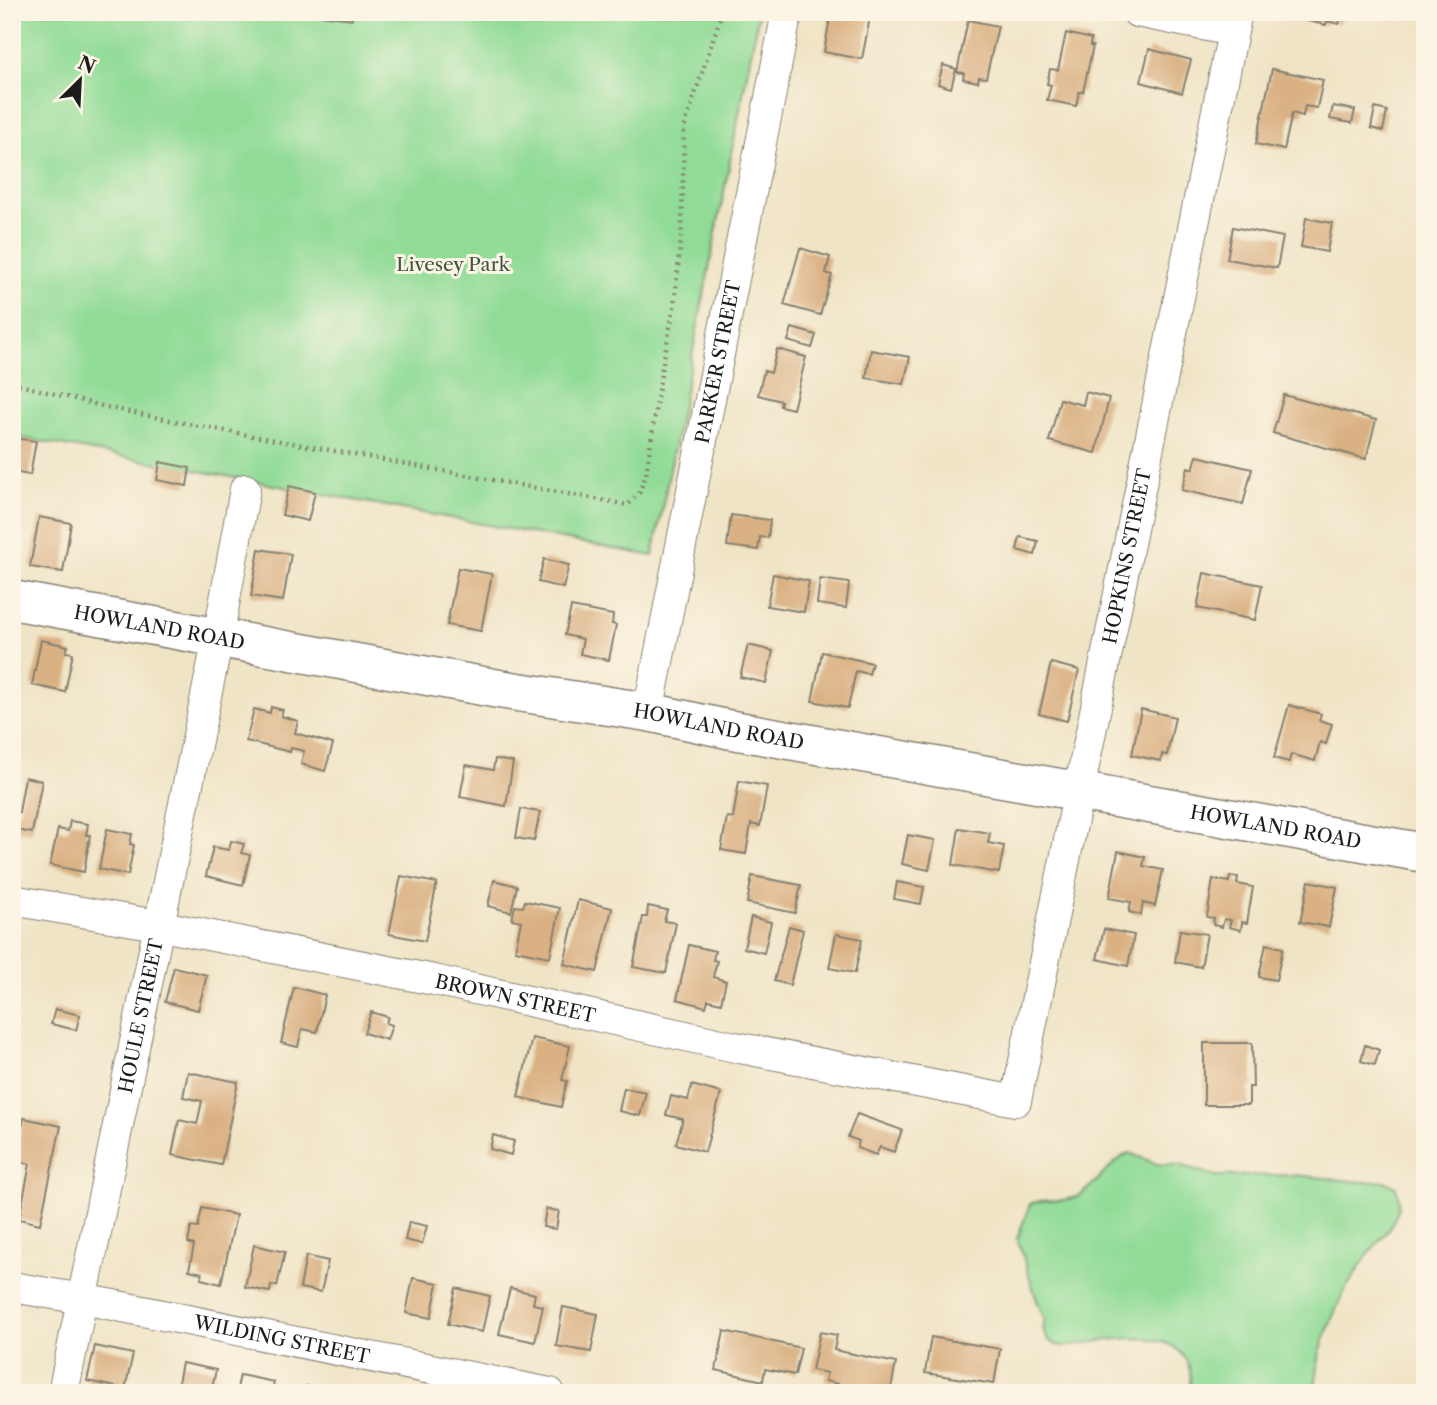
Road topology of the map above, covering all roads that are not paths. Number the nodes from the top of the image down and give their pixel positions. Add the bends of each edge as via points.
1 (787, 12) edge
2 (1137, 12) edge
3 (1235, 22) edge
4 (245, 489) dead end
5 (12, 600) edge
6 (218, 638) junction
7 (648, 712) junction
8 (1078, 791) junction
9 (1425, 853) edge
10 (12, 900) edge
11 (157, 925) junction
12 (1017, 1101) joint
13 (12, 1287) edge
14 (83, 1299) junction
15 (63, 1393) edge
16 (550, 1393) edge

1 - 7 street, PARKER STREET
2 - 3 street
3 - 8 street, HOPKINS STREET
4 - 6 street, HOULE STREET
5 - 6 main road, HOWLAND ROAD
6 - 7 main road, HOWLAND ROAD
6 - 11 street, HOULE STREET
7 - 8 main road, HOWLAND ROAD
8 - 9 main road, HOWLAND ROAD
8 - 12 street, HOPKINS STREET
10 - 11 street, BROWN STREET
11 - 12 street, BROWN STREET
11 - 14 street, HOULE STREET
13 - 14 street, WILDING STREET
14 - 15 street, HOULE STREET
14 - 16 street, WILDING STREET

